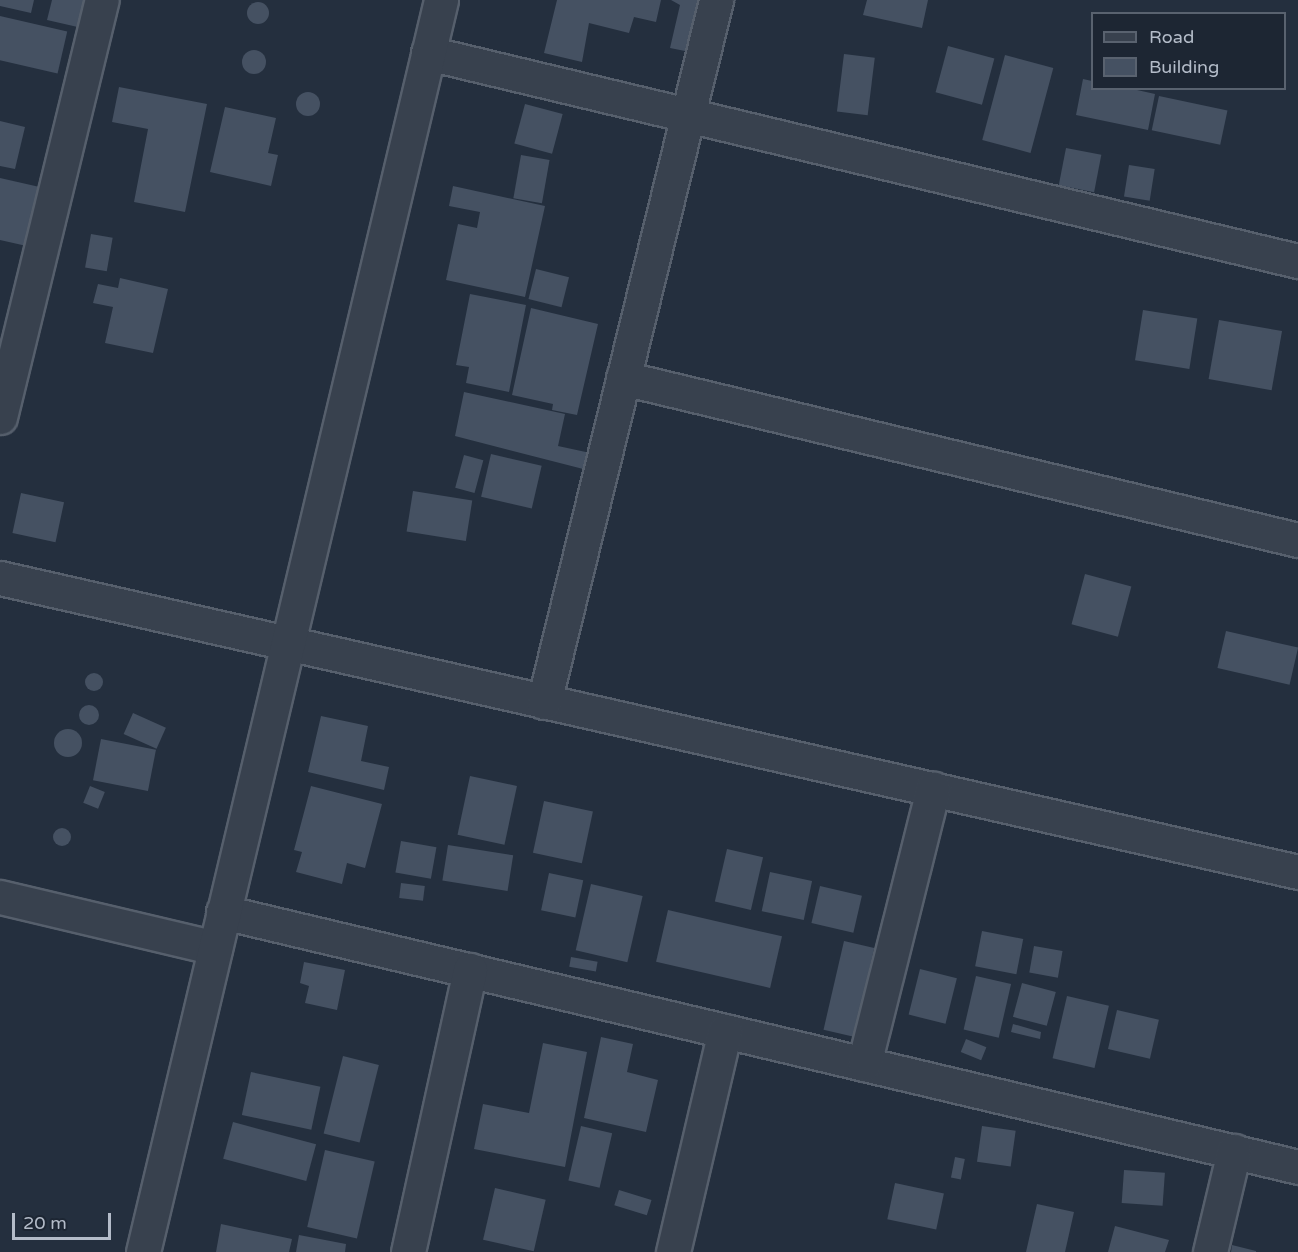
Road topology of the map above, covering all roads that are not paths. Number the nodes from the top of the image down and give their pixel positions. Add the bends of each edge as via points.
1 (102, 0) edge
2 (441, 0) edge
3 (716, 0) edge
4 (428, 53) junction
5 (688, 113) junction
6 (1298, 261) edge
7 (13, 305) edge
8 (623, 378) junction
9 (0, 417) edge
10 (1298, 540) edge
11 (0, 578) edge
12 (285, 643) junction
13 (544, 702) junction
14 (933, 789) junction
15 (1297, 868) edge
16 (0, 897) edge
17 (223, 912) junction
18 (215, 948) junction
19 (470, 970) junction
20 (724, 1031) junction
21 (864, 1064) junction
22 (1234, 1151) junction
23 (1298, 1167) edge
24 (143, 1252) edge
25 (408, 1252) edge
26 (672, 1252) edge
27 (1210, 1252) edge

1 - 7 street
2 - 4 street
3 - 5 street
4 - 5 street
4 - 12 street
5 - 6 street
5 - 8 street
7 - 9 street
8 - 10 street
8 - 13 street
11 - 12 street
12 - 13 street
12 - 17 street
13 - 14 street
14 - 15 street
14 - 21 street
16 - 18 street
17 - 18 street
17 - 19 street
18 - 24 street
19 - 20 street
19 - 25 street
20 - 21 street
20 - 26 street
21 - 22 street
22 - 23 street
22 - 27 street

